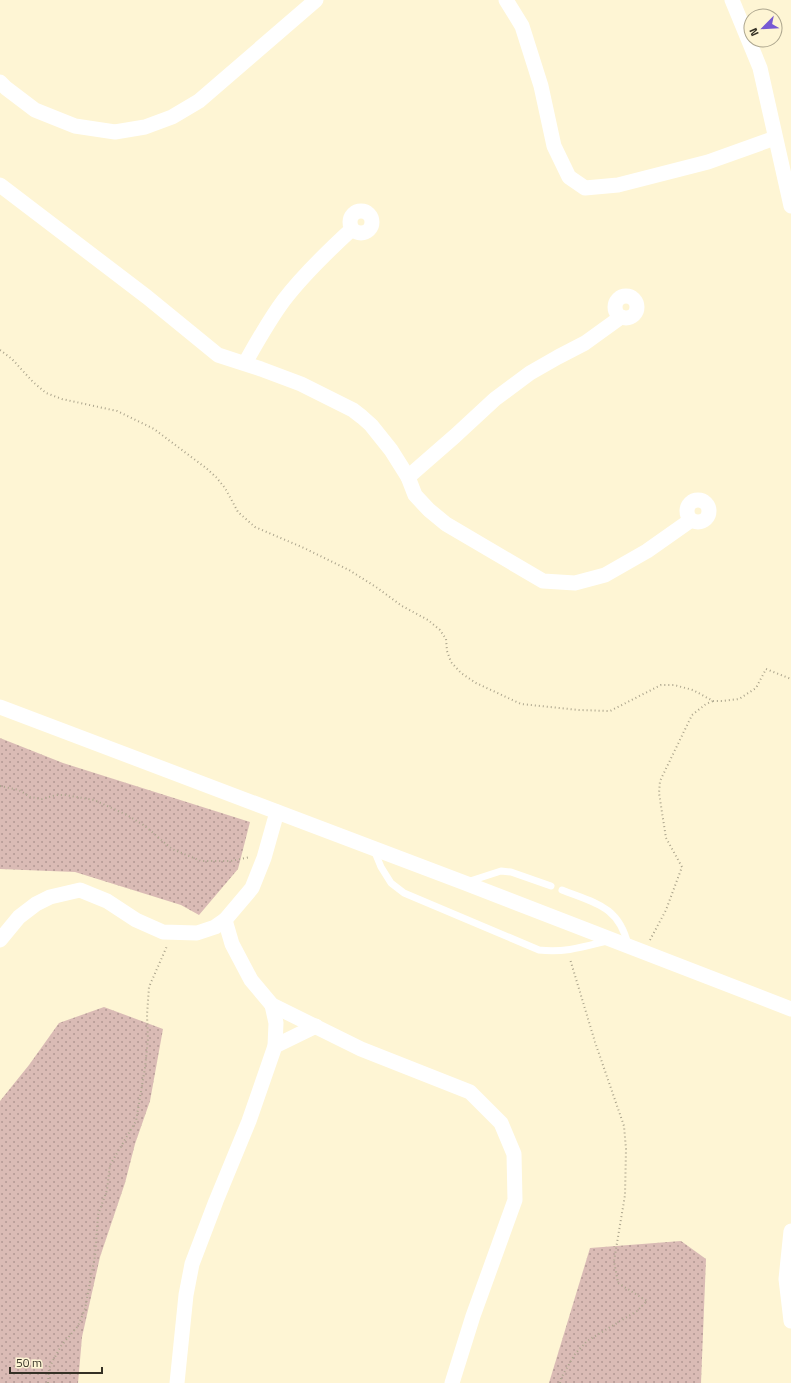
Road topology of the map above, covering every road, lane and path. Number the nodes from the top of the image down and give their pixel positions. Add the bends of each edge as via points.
1 (316, 0) edge
2 (506, 0) edge
3 (732, 0) edge
4 (0, 82) edge
5 (775, 138) junction
6 (0, 186) edge
7 (791, 206) edge
8 (352, 229) dead end
9 (621, 317) dead end
10 (0, 350) edge
11 (245, 363) junction
12 (408, 477) junction
13 (692, 520) dead end
14 (791, 679) edge
15 (713, 701) junction
16 (0, 707) edge
17 (0, 786) edge
18 (277, 812) junction
19 (374, 848) junction
20 (264, 858) junction
21 (465, 883) junction
22 (550, 886) dead end
23 (562, 890) dead end
24 (225, 920) junction
25 (174, 932) junction
26 (0, 940) edge
27 (614, 940) junction
28 (628, 946) junction
29 (567, 950) junction
30 (644, 951) junction
31 (272, 1005) junction
32 (791, 1009) edge
33 (316, 1026) junction
34 (275, 1046) junction
35 (791, 1231) edge
36 (791, 1321) edge
37 (48, 1383) edge
38 (177, 1383) edge
39 (452, 1383) edge
40 (560, 1383) edge

1 - 4 street via 199,100 172,117 145,127 116,132 75,126 35,110
2 - 5 street via 522,26 541,86 554,146 569,177 585,188 618,185 708,162
3 - 5 street via 760,68
5 - 7 street
6 - 11 street via 218,355
8 - 11 street via 298,284 272,318
9 - 12 street via 585,343 530,374 495,398
10 - 15 path via 46,392 62,399 116,411 154,429 216,477 238,512 255,527 349,570 402,606 428,620 446,639 451,662 476,683 521,704 579,710 610,711 661,685 674,685 693,690
11 - 12 street via 301,384 353,410 381,437
12 - 13 street via 415,495 446,524 543,582 576,583 605,575 647,552
14 - 15 path via 766,669 756,688 738,699
15 - 30 path via 692,715 660,781 659,793 666,838 682,867 666,910
16 - 18 street
17 - 20 path via 42,799 65,795 94,800 146,826 172,849 201,861 230,861 254,856
18 - 19 street
18 - 20 street
19 - 21 street
19 - 29 lane via 381,867 391,883 404,893 539,950
20 - 24 street via 252,888
21 - 22 lane via 501,871
21 - 27 street
23 - 28 lane via 610,912 625,932
24 - 25 street via 215,927 197,933
24 - 31 street via 232,944 250,980
25 - 26 street via 163,932 136,920 107,901 80,890 50,897 36,904 19,917
25 - 37 path via 149,987 148,1038 136,1120 110,1165 107,1190 98,1215 95,1256 85,1309 78,1326 61,1346 49,1368
27 - 28 street
27 - 29 lane
28 - 30 street
29 - 40 path via 624,1126 625,1195 614,1261 618,1283 647,1301 637,1311 587,1341 575,1354
30 - 32 street
31 - 33 street
31 - 34 street via 276,1023
33 - 34 street
33 - 39 street via 361,1049 470,1092 501,1123 514,1154 515,1200
34 - 38 street via 249,1121 192,1264 186,1295
35 - 36 street via 786,1279

